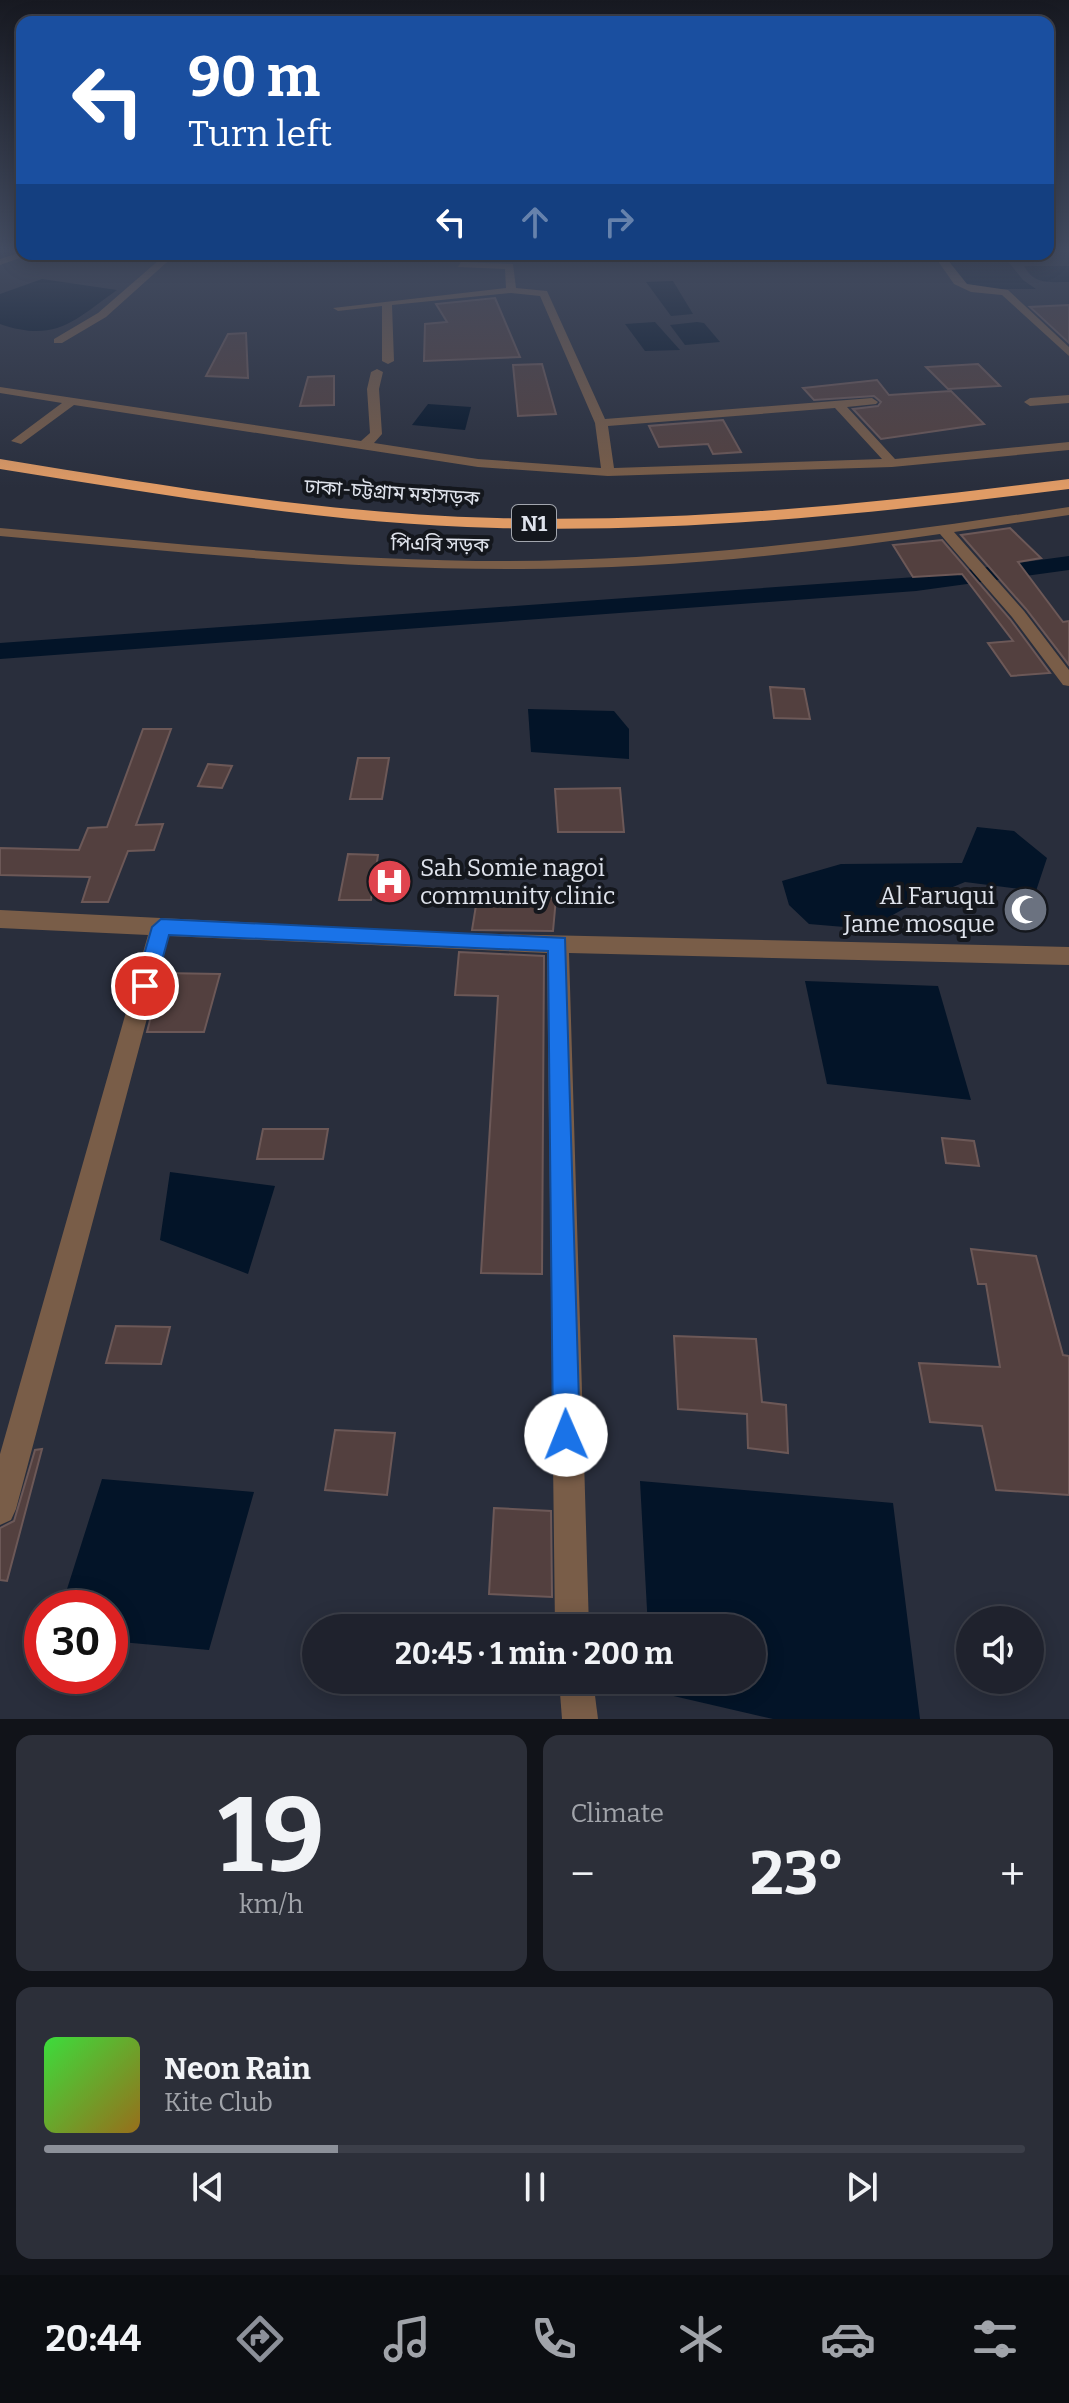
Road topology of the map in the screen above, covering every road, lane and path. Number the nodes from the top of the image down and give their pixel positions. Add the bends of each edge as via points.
1 (80, 328) edge
2 (387, 328) edge
3 (559, 328) edge
4 (1043, 328) edge
5 (58, 341) dead end
6 (1069, 353) edge
7 (388, 361) dead end
8 (377, 372) dead end
9 (0, 390) edge
10 (1069, 399) edge
11 (72, 401) junction
12 (872, 402) dead end
13 (1030, 402) dead end
14 (837, 404) junction
15 (601, 423) junction
16 (17, 441) dead end
17 (364, 446) junction
18 (1069, 446) edge
19 (0, 451) edge
20 (892, 463) junction
21 (0, 464) edge
22 (1069, 471) edge
23 (608, 472) junction
24 (1069, 484) edge
25 (1069, 511) edge
26 (944, 530) junction
27 (0, 532) edge
28 (1069, 681) edge
29 (0, 919) edge
30 (161, 927) junction
31 (558, 944) junction
32 (1069, 956) edge
33 (0, 1509) edge
34 (572, 1614) edge
35 (577, 1694) edge
36 (580, 1719) edge

1 - 5 street
2 - 7 street
3 - 15 street
4 - 6 street
8 - 17 street via 376,434
9 - 11 street
10 - 13 street
11 - 16 street
11 - 17 street
12 - 14 street
14 - 15 street
14 - 20 street
15 - 23 street
17 - 23 street via 478,463
18 - 20 street
19 - 22 highway, ঢাকা-চট্টগ্রাম মহাসড়ক / N1 via 418,507 601,512 782,504
20 - 23 street
21 - 24 highway, ঢাকা-চট্টগ্রাম মহাসড়ক / N1 via 398,518 603,525 790,517
25 - 26 street, পিএবি সড়ক
26 - 27 street, পিএবি সড়ক via 734,554 511,565 316,560
26 - 28 street
29 - 30 street
30 - 31 street
30 - 33 street
31 - 32 street
31 - 34 street
35 - 36 street

